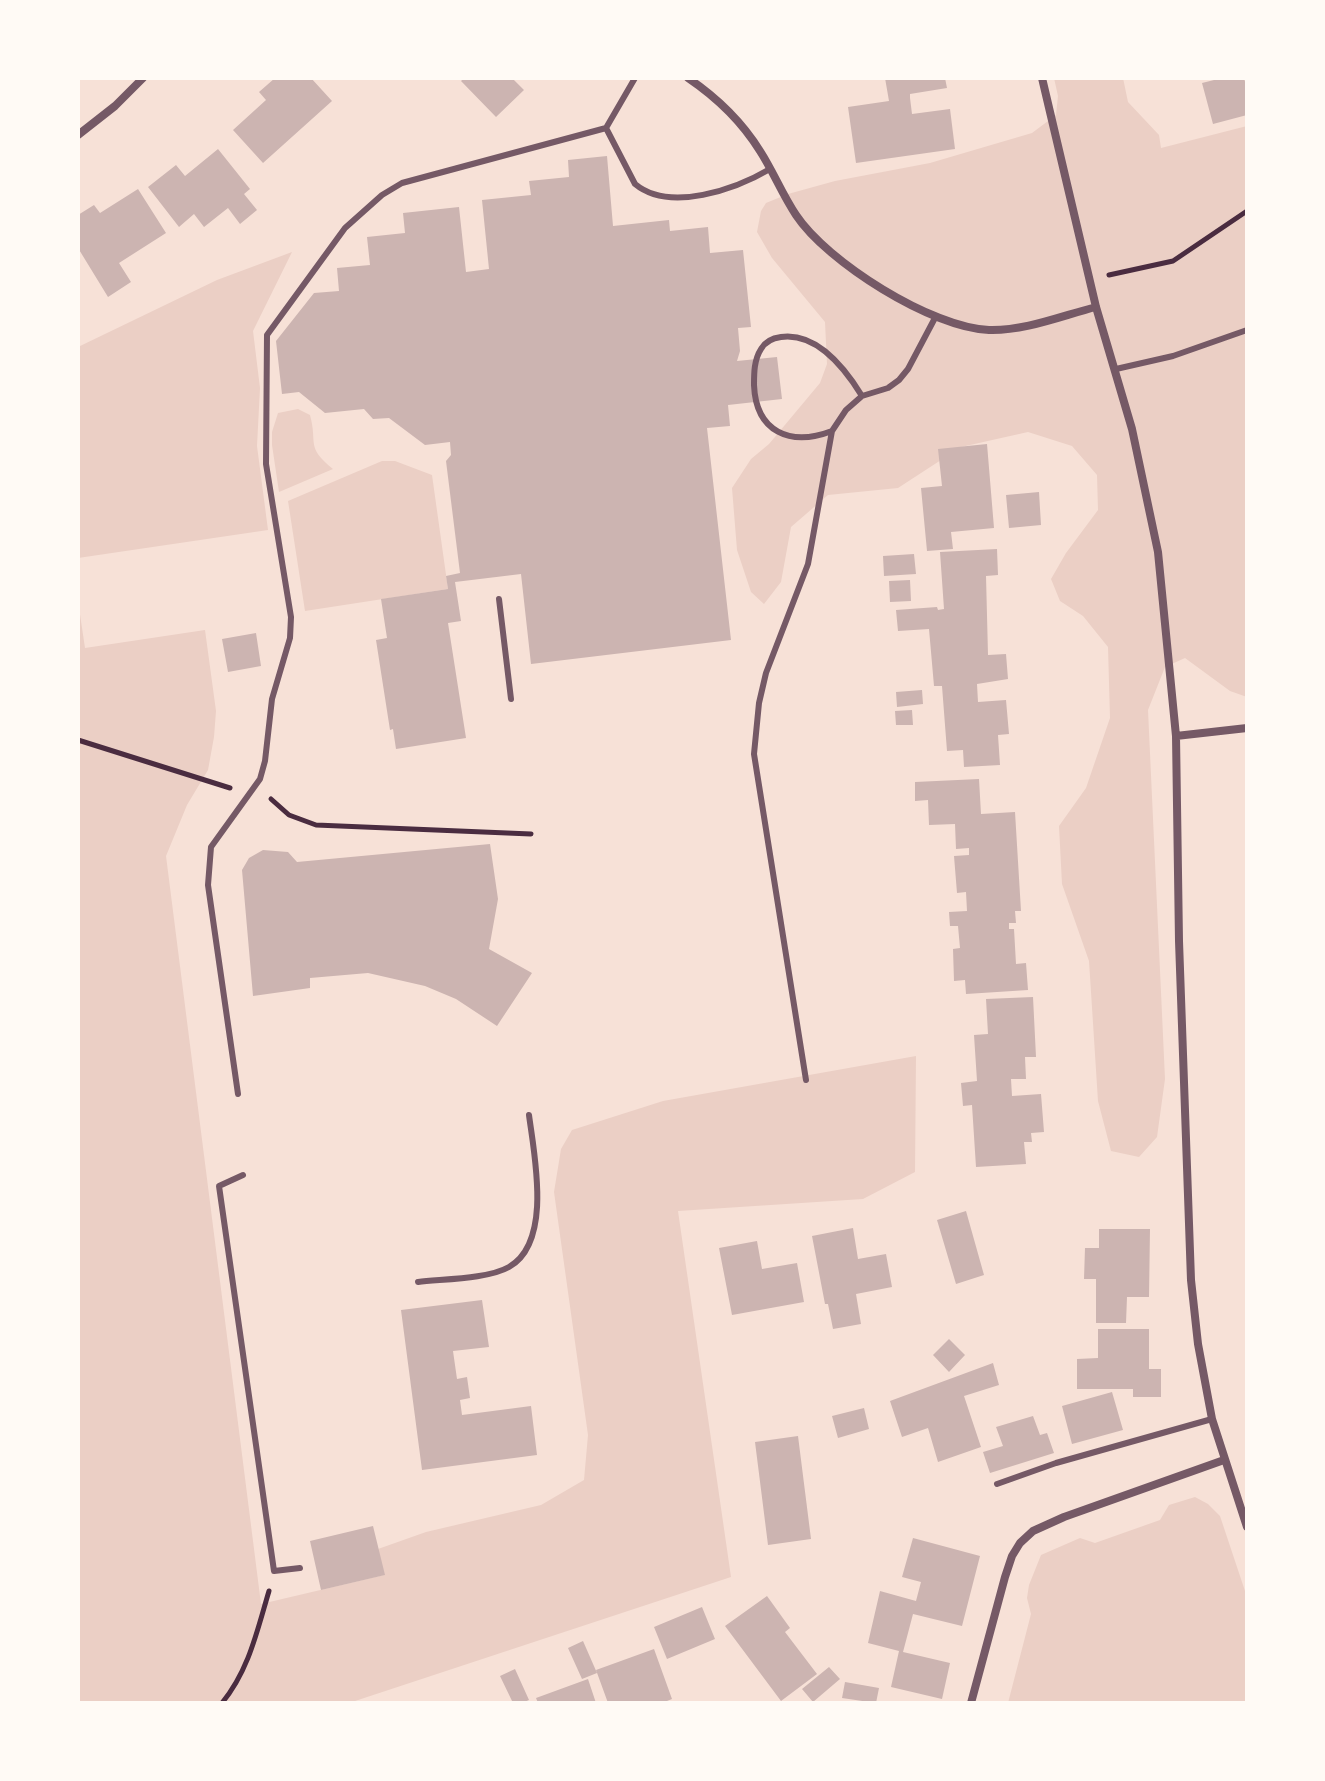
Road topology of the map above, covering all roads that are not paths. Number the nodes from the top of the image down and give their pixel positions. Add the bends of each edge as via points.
1 (143, 78) edge
2 (635, 78) edge
3 (688, 78) edge
4 (1042, 78) edge
5 (606, 128) junction
6 (78, 135) edge
7 (770, 169) junction
8 (1096, 307) junction
9 (936, 316) junction
10 (1247, 330) edge
11 (1116, 369) junction
12 (862, 396) junction
13 (832, 431) junction
14 (499, 599) dead end
15 (511, 699) dead end
16 (1247, 728) edge
17 (1176, 736) junction
18 (806, 1080) dead end
19 (238, 1094) dead end
20 (529, 1115) dead end
21 (243, 1175) dead end
22 (418, 1282) dead end
23 (1212, 1419) junction
24 (1224, 1460) junction
25 (997, 1484) dead end
26 (1247, 1527) edge
27 (300, 1568) dead end
28 (971, 1703) edge

1 - 6 street
2 - 5 lane
3 - 7 street via 729,112
4 - 8 street
5 - 7 lane via 635,184 658,195 726,191
5 - 19 lane via 392,189 345,228 267,335 266,464 291,627 272,699 265,761 250,795 211,847 208,885
7 - 9 street via 797,217 832,254
8 - 9 street via 1004,329 976,329
8 - 11 street
9 - 12 lane via 899,380
10 - 11 lane
11 - 17 street via 1158,552
12 - 13 lane
12 - 13 lane via 816,345 781,337 761,347 754,368 761,418 781,433
13 - 18 lane via 808,564 766,673 754,754
14 - 15 lane
16 - 17 street
17 - 23 street via 1187,1206 1198,1344
20 - 22 lane via 538,1185 530,1241 519,1259 493,1272
21 - 27 lane via 219,1186 274,1571
23 - 24 street
23 - 25 lane
24 - 26 street
24 - 28 street via 1064,1517 1020,1543 1005,1577

